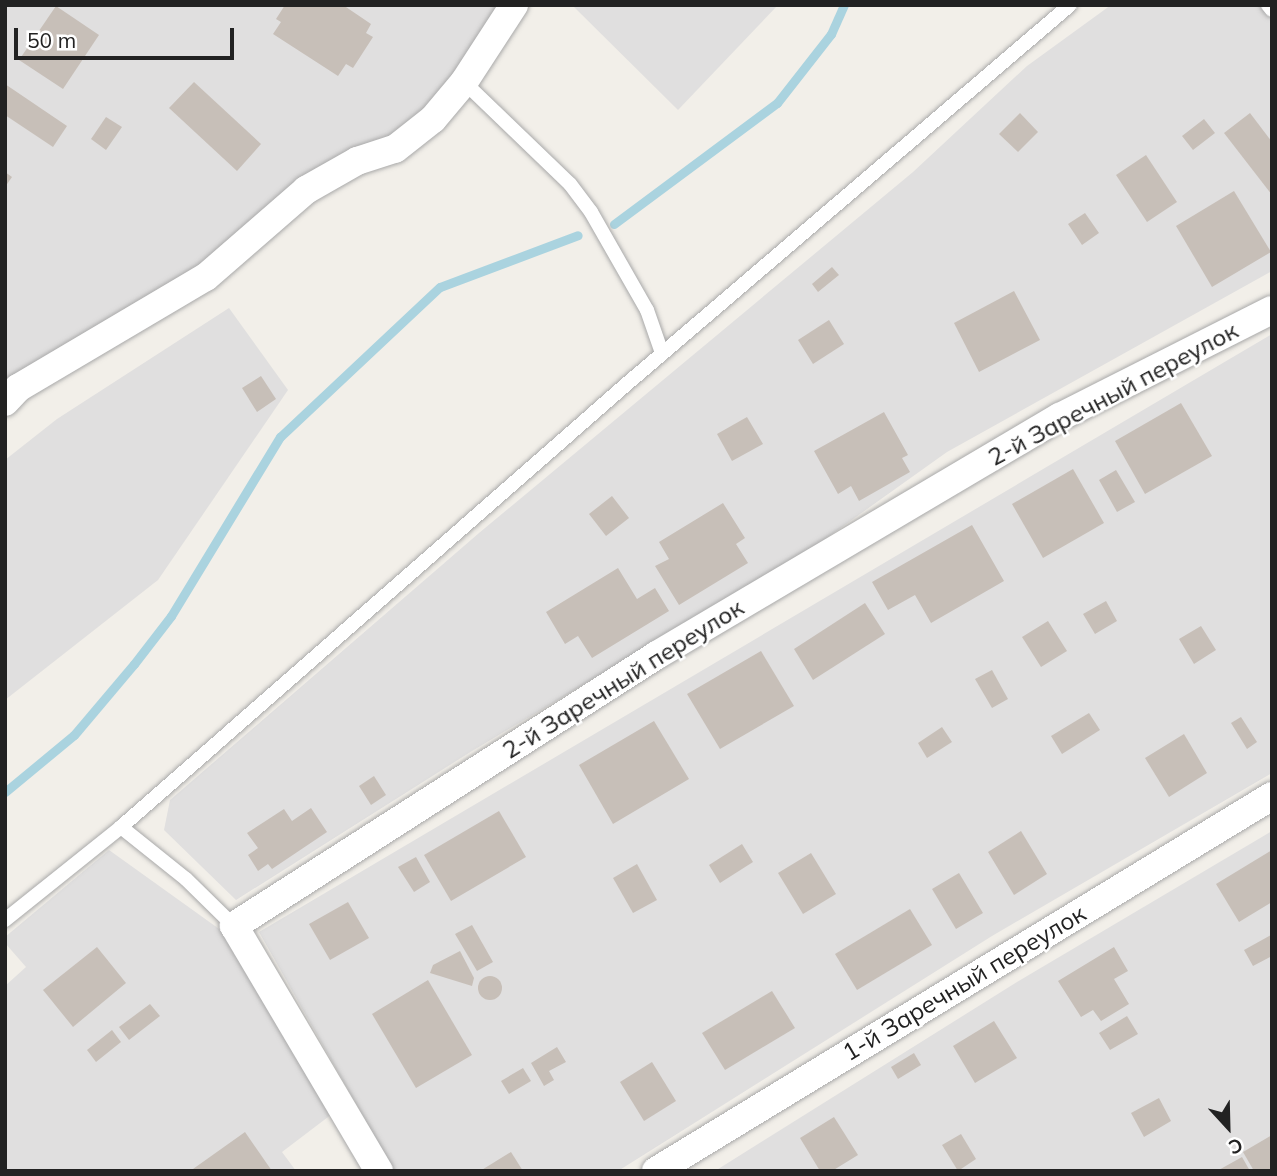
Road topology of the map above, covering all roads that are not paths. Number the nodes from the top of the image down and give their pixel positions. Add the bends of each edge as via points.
1 (514, 5) edge
2 (1070, 5) edge
3 (1268, 5) edge
4 (1272, 10) edge
5 (464, 82) junction
6 (1272, 310) edge
7 (662, 353) junction
8 (5, 402) edge
9 (1272, 796) edge
10 (121, 827) junction
11 (5, 920) edge
12 (234, 926) junction
13 (379, 1171) edge
14 (656, 1171) edge

1 - 5 street
2 - 7 lane
3 - 4 lane
5 - 7 lane via 570,184 591,212 648,310
5 - 8 street via 433,119 395,149 357,161 306,190 206,277 18,388
6 - 12 street, 2-й Заречный переулок via 1060,417 657,655
7 - 10 lane
9 - 14 street, 1-й Заречный переулок
10 - 11 lane
10 - 12 lane via 186,879
12 - 13 street

